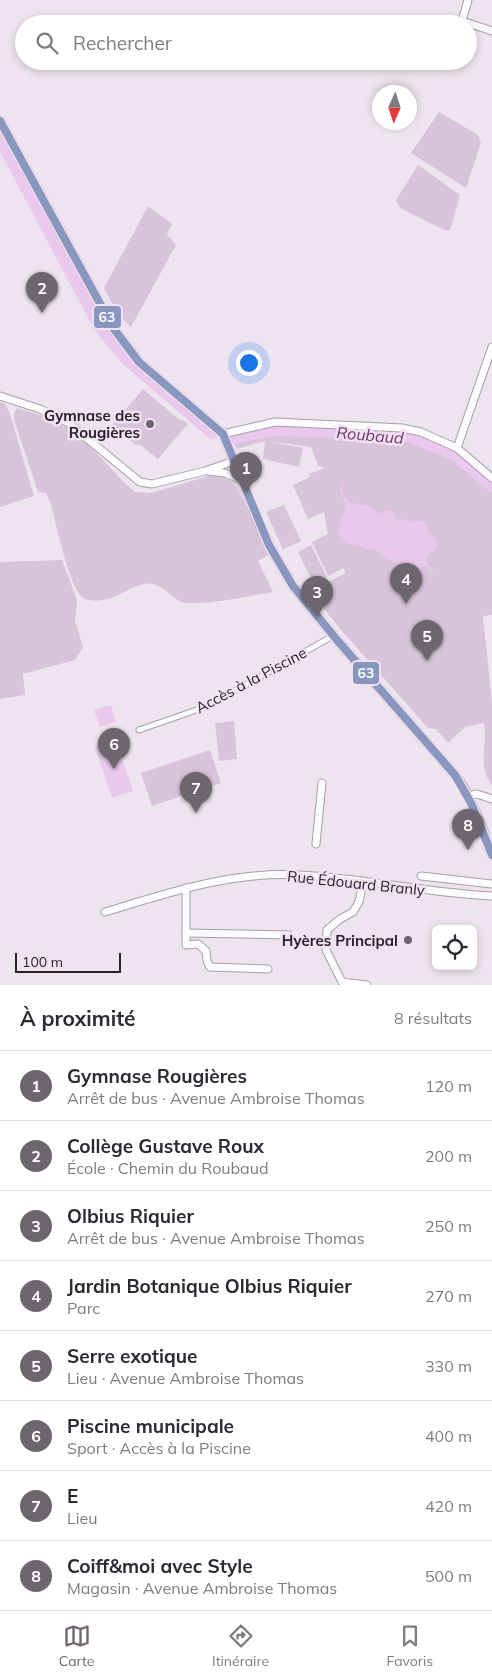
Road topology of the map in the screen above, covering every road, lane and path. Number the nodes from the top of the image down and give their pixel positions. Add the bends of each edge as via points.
1 (468, 0) edge
2 (464, 15) edge
3 (477, 26) edge
4 (492, 31) edge
5 (0, 121) edge
6 (492, 347) edge
7 (0, 396) edge
8 (223, 434) junction
9 (457, 448) junction
10 (235, 464) junction
11 (205, 471) junction
12 (225, 473) junction
13 (492, 478) edge
14 (241, 480) junction
15 (333, 636) junction
16 (139, 730) dead end
17 (322, 783) dead end
18 (468, 796) junction
19 (492, 799) edge
20 (316, 844) dead end
21 (492, 855) edge
22 (420, 876) dead end
23 (363, 882) junction
24 (492, 884) edge
25 (186, 888) junction
26 (492, 896) edge
27 (105, 912) dead end
28 (186, 933) junction
29 (289, 935) dead end
30 (268, 969) dead end
31 (368, 985) edge

1 - 2 street
3 - 4 street
5 - 8 street via 114,329 139,362
6 - 9 street
7 - 11 street via 67,422 140,482 152,484
8 - 9 street via 275,422 402,428 421,432
8 - 10 street
9 - 13 street
10 - 11 street
10 - 12 street
10 - 14 street
11 - 12 street
12 - 14 street
14 - 15 street via 281,566
15 - 16 street, Accès à la Piscine via 208,706
15 - 18 street via 455,775
17 - 20 street
18 - 19 street via 477,794
18 - 21 street
22 - 24 street
23 - 25 street, Rue Édouard Branly via 298,874 253,876
23 - 26 street, Rue Édouard Branly
23 - 31 street via 359,902 353,912 327,930 326,950 342,982
25 - 27 street, Rue Édouard Branly
25 - 28 street
28 - 29 street
28 - 30 street via 186,945 198,944 206,951 210,967

